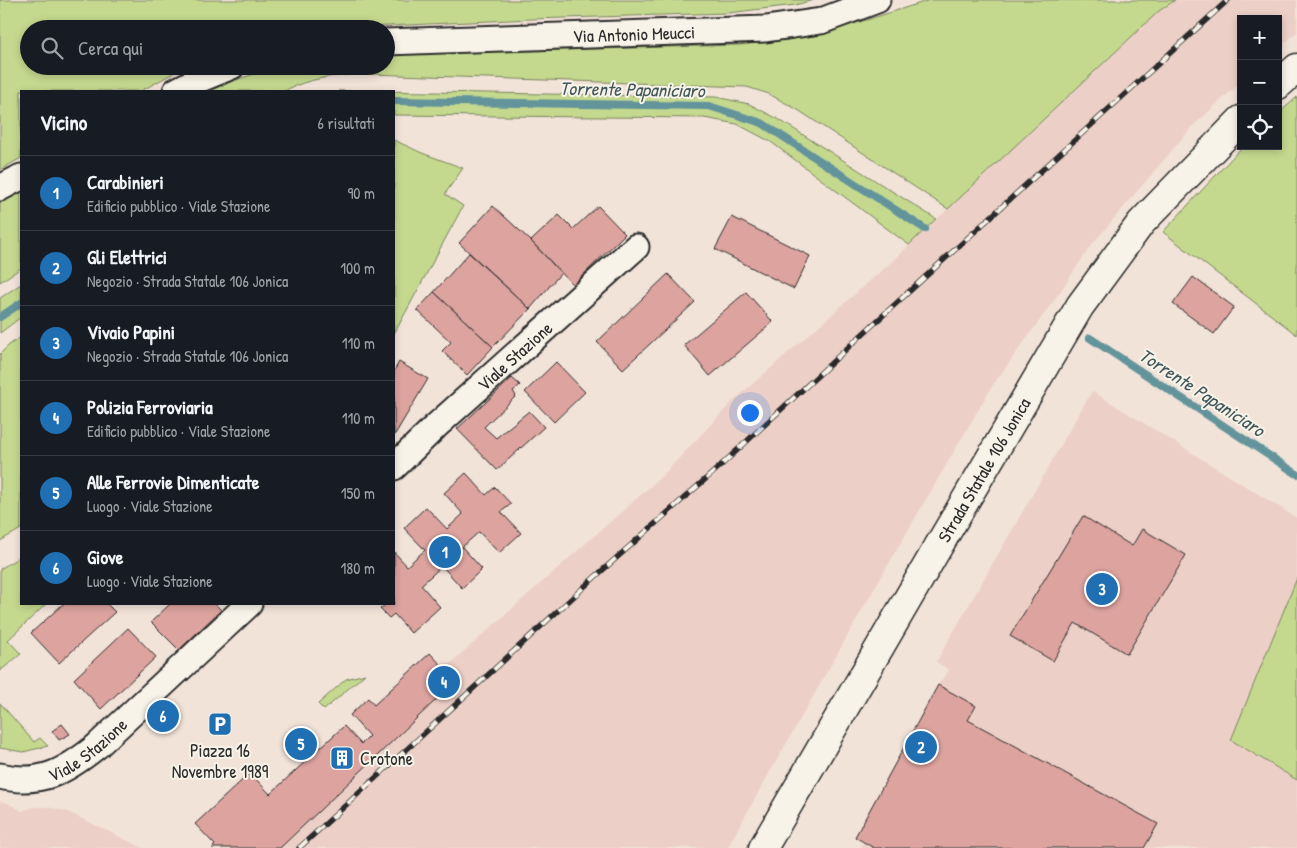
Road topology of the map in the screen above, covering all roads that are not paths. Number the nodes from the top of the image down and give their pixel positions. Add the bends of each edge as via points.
1 (877, 0) edge
2 (395, 42) edge
3 (1297, 68) edge
4 (210, 75) edge
5 (1282, 81) edge
6 (178, 90) edge
7 (1237, 124) edge
8 (20, 178) edge
9 (0, 188) edge
10 (636, 247) dead end
11 (395, 465) edge
12 (247, 605) edge
13 (0, 776) edge
14 (763, 848) edge

1 - 2 street, Via Antonio Meucci via 821,21 766,29
3 - 5 main road
4 - 6 street
7 - 14 main road, Strada Statale 106 Jonica via 1141,223 1080,306
8 - 9 street
10 - 11 street, Viale Stazione
12 - 13 street, Viale Stazione via 83,757 67,768 41,778

